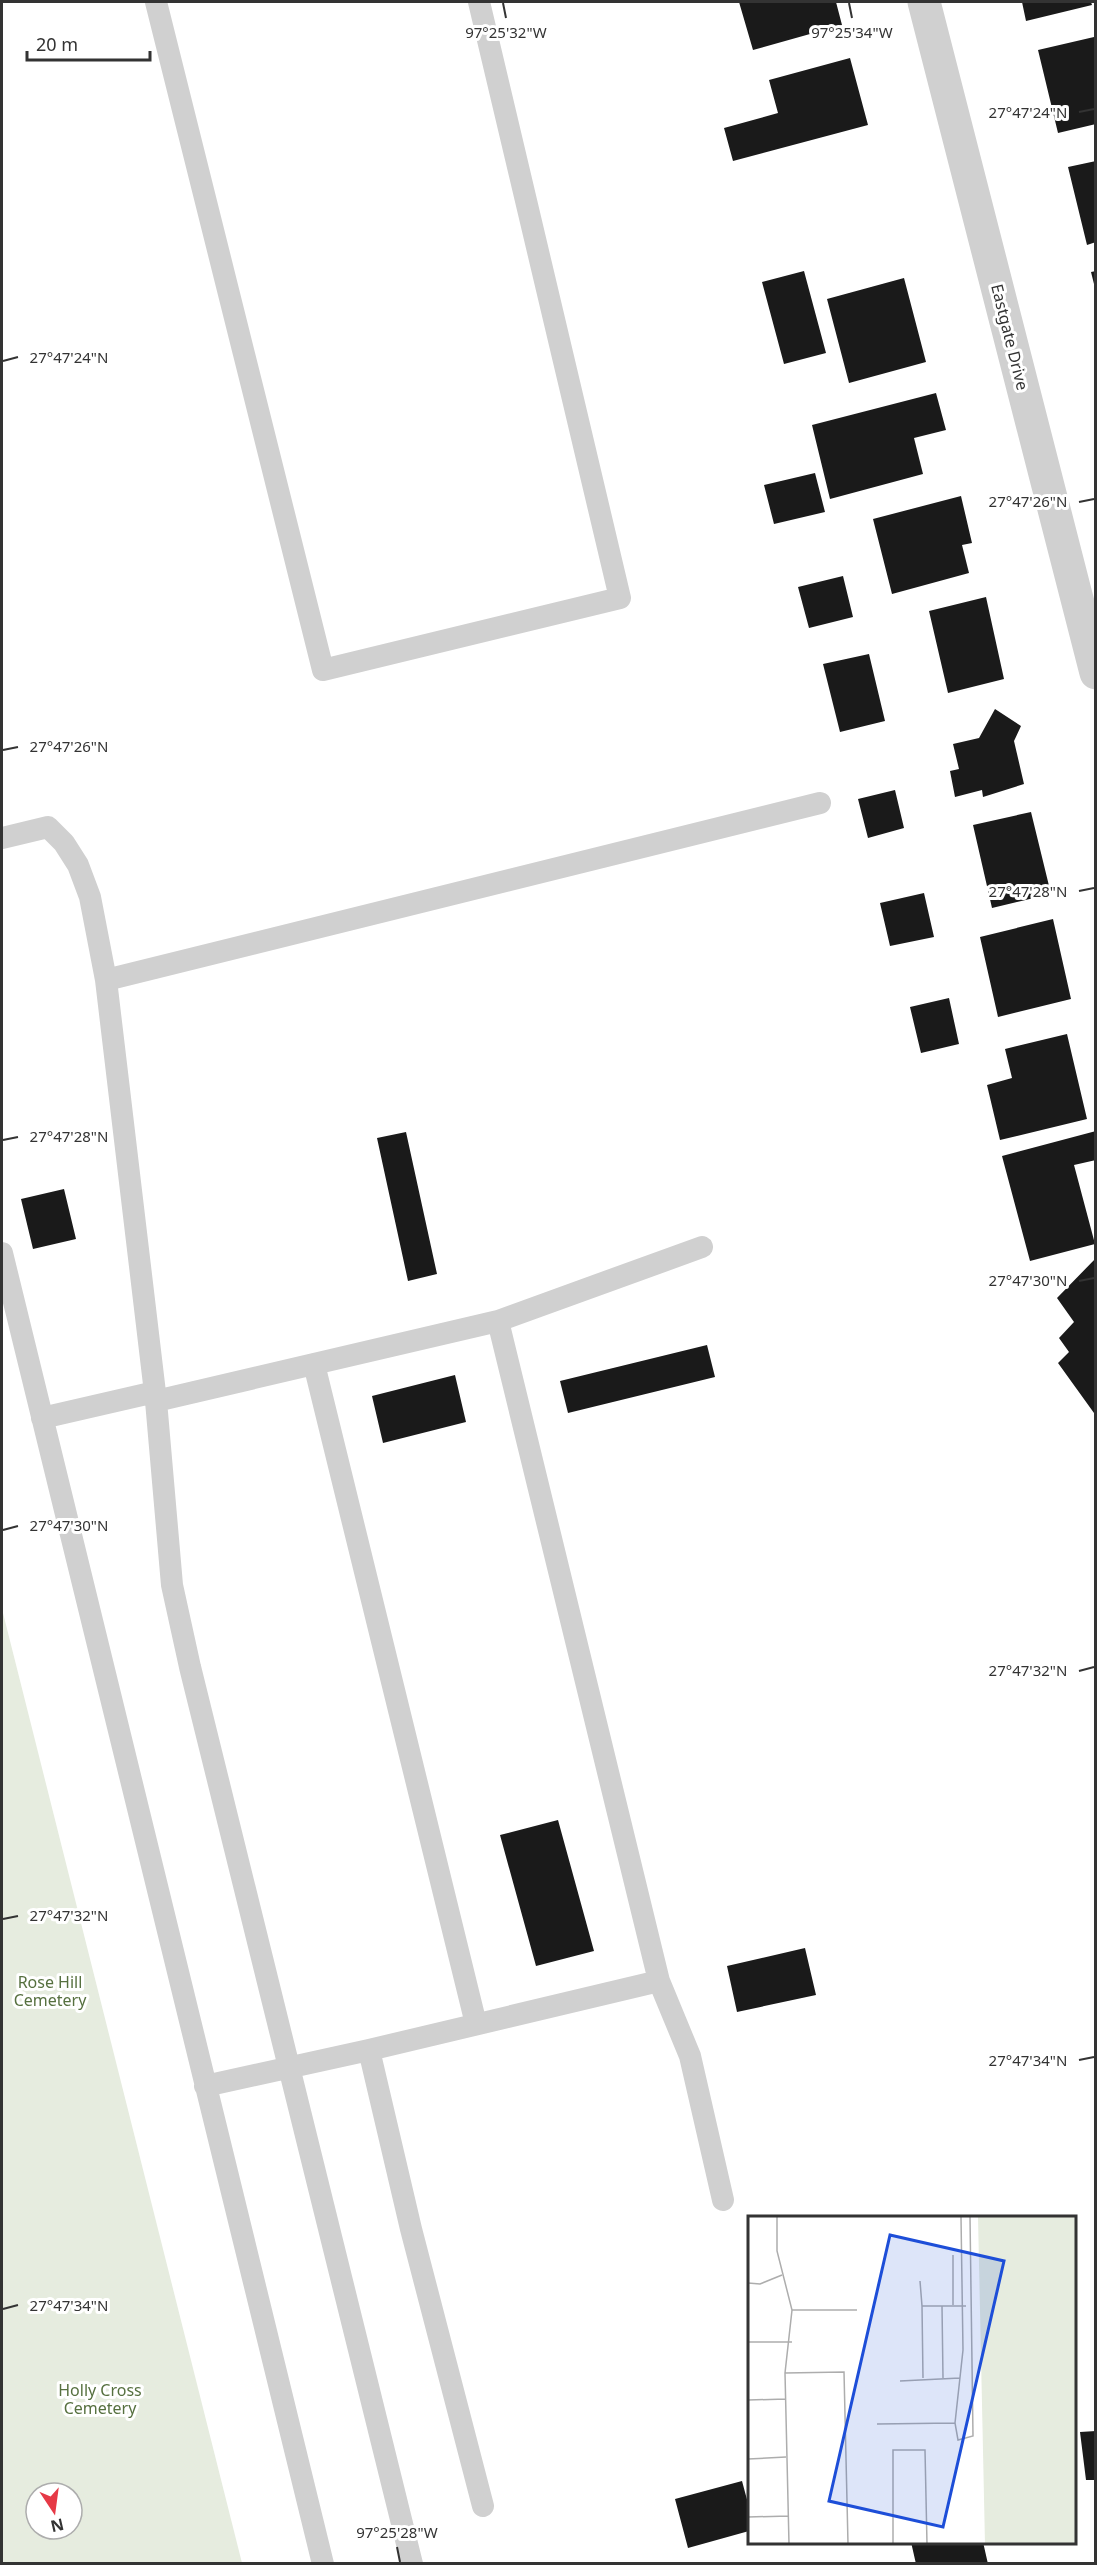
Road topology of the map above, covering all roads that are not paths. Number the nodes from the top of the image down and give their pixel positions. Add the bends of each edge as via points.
1 (156, 2) edge
2 (479, 2) edge
3 (924, 2) edge
4 (1095, 673) edge
5 (820, 803) dead end
6 (2, 838) edge
7 (106, 980) junction
8 (702, 1247) dead end
9 (2, 1253) edge
10 (498, 1321) junction
11 (314, 1364) junction
12 (156, 1396) junction
13 (42, 1418) junction
14 (659, 1981) junction
15 (476, 2024) junction
16 (369, 2050) junction
17 (289, 2068) junction
18 (205, 2085) junction
19 (723, 2200) dead end
20 (483, 2506) dead end
21 (323, 2564) edge
22 (412, 2564) edge

1 - 2 lane via 323,670 620,598
3 - 4 street, Eastgate Drive
5 - 7 lane
6 - 7 lane via 48,827 64,843 78,864 90,897
7 - 12 lane
8 - 10 lane
9 - 13 lane
10 - 11 lane
10 - 14 lane
11 - 12 lane
11 - 15 lane
12 - 13 lane
12 - 17 lane via 172,1585
13 - 18 lane
14 - 15 lane
14 - 19 lane via 690,2056
15 - 16 lane
16 - 17 lane
16 - 20 lane
17 - 18 lane
17 - 22 lane
18 - 21 lane

